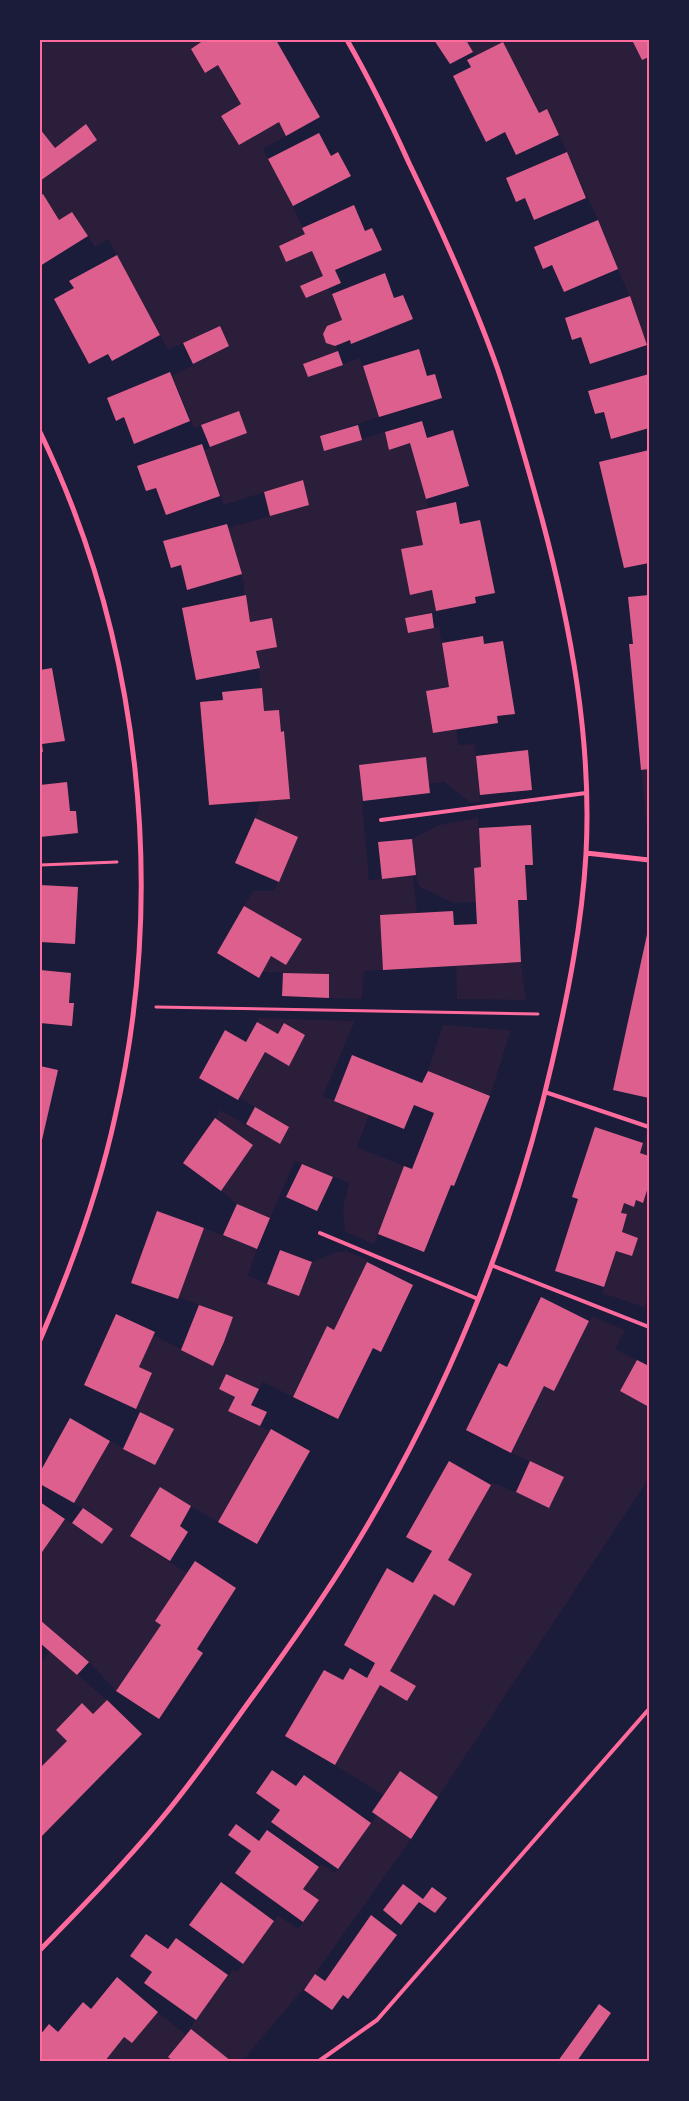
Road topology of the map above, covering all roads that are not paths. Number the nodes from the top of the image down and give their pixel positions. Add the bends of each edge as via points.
1 (347, 40) edge
2 (40, 432) edge
3 (586, 793) junction
4 (381, 820) dead end
5 (586, 853) junction
6 (649, 860) edge
7 (545, 1092) junction
8 (649, 1127) edge
9 (320, 1233) dead end
10 (491, 1265) junction
11 (478, 1299) junction
12 (649, 1327) edge
13 (40, 1340) edge
14 (649, 1709) edge
15 (40, 1950) edge
16 (319, 2061) edge

1 - 3 street via 448,242 495,363 524,453 556,571 579,686
2 - 13 street via 79,527 112,640 134,759 141,913 134,1007 124,1074 102,1171 83,1233
3 - 4 lane
3 - 5 street
5 - 6 street
5 - 7 street via 578,933
7 - 8 lane
7 - 10 street via 527,1159
9 - 11 lane
10 - 11 street
10 - 12 lane
11 - 15 street via 434,1400 397,1472 355,1547 293,1642 206,1763 160,1820
14 - 16 lane via 377,2020

